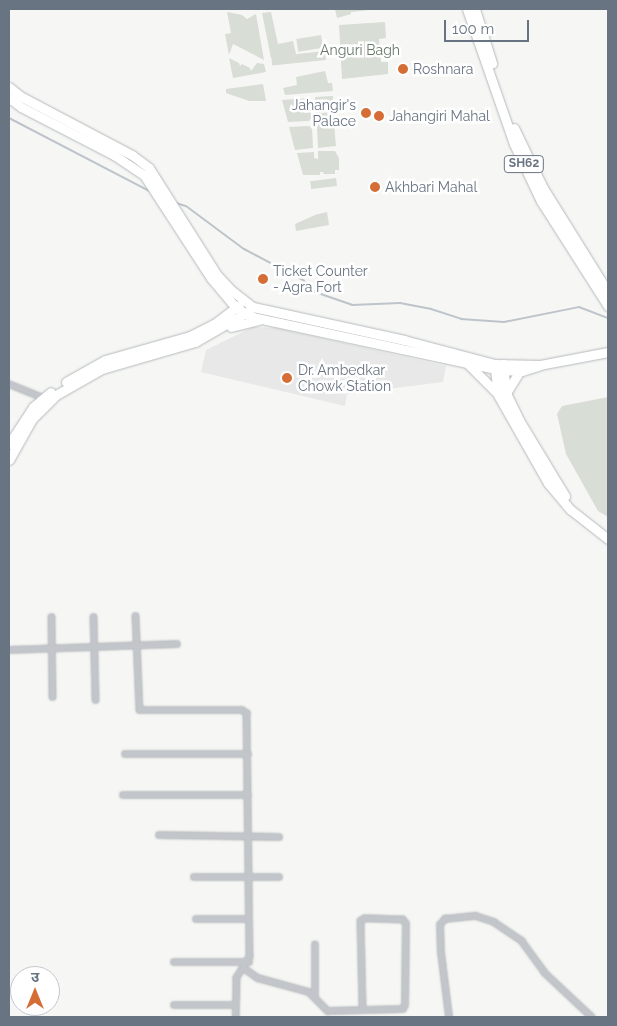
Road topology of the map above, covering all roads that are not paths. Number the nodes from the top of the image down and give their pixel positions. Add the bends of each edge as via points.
1 (467, 9) edge
2 (475, 9) edge
3 (10, 93) edge
4 (187, 236) junction
5 (221, 291) junction
6 (608, 292) edge
7 (240, 304) junction
8 (608, 306) edge
9 (250, 310) junction
10 (220, 319) junction
11 (262, 319) junction
12 (218, 331) junction
13 (608, 352) edge
14 (466, 363) junction
15 (540, 365) junction
16 (499, 367) junction
17 (520, 371) junction
18 (9, 384) edge
19 (502, 394) junction
20 (43, 398) junction
21 (9, 444) edge
22 (9, 460) edge
23 (608, 539) edge
24 (136, 616) dead end
25 (94, 617) dead end
26 (52, 618) dead end
27 (178, 644) dead end
28 (136, 645) junction
29 (95, 647) junction
30 (52, 648) junction
31 (9, 650) edge
32 (53, 697) dead end
33 (96, 700) dead end
34 (125, 754) dead end
35 (248, 754) junction
36 (123, 795) dead end
37 (248, 795) junction
38 (159, 835) dead end
39 (249, 837) junction
40 (279, 837) dead end
41 (250, 877) junction
42 (194, 878) dead end
43 (279, 878) dead end
44 (196, 919) dead end
45 (249, 919) junction
46 (316, 945) dead end
47 (174, 962) dead end
48 (249, 962) junction
49 (244, 968) junction
50 (315, 997) junction
51 (174, 1005) dead end
52 (236, 1005) junction
53 (363, 1010) junction
54 (236, 1017) edge
55 (449, 1017) edge
56 (592, 1017) edge

1 - 8 main road, SH62 via 514,144 541,201
2 - 6 main road, SH62 via 508,111 532,168
3 - 4 main road via 149,168 155,184
4 - 5 main road
4 - 7 main road
5 - 7 main road
5 - 10 main road via 225,303
7 - 9 main road
7 - 10 main road
9 - 11 main road
9 - 12 main road
9 - 16 main road via 404,340
10 - 20 main road via 190,336 105,360
11 - 12 main road
11 - 14 main road
12 - 22 main road via 182,347 102,369 56,395 32,419
13 - 15 main road
14 - 16 main road
14 - 19 main road
15 - 16 main road
15 - 17 main road
16 - 17 main road
16 - 19 main road
17 - 19 main road
18 - 20 street
19 - 23 main road via 571,510
20 - 21 main road via 31,410
24 - 28 street
25 - 29 street
26 - 30 street
27 - 28 street
28 - 29 street
28 - 35 street via 140,710 245,711
29 - 30 street
29 - 33 street
30 - 31 street
30 - 32 street
34 - 35 street
35 - 37 street
36 - 37 street
37 - 39 street
38 - 39 street
39 - 40 street
39 - 41 street
41 - 42 street
41 - 43 street
41 - 45 street
44 - 45 street
45 - 48 street
46 - 50 street
47 - 48 street
48 - 49 street
49 - 50 street via 258,978
49 - 52 street via 237,978
50 - 53 street via 328,1011
51 - 52 street
52 - 54 street
53 - 53 street via 405,1008 406,924 403,920 361,921
55 - 56 street via 440,925 446,918 476,916 494,922 522,942 545,973

